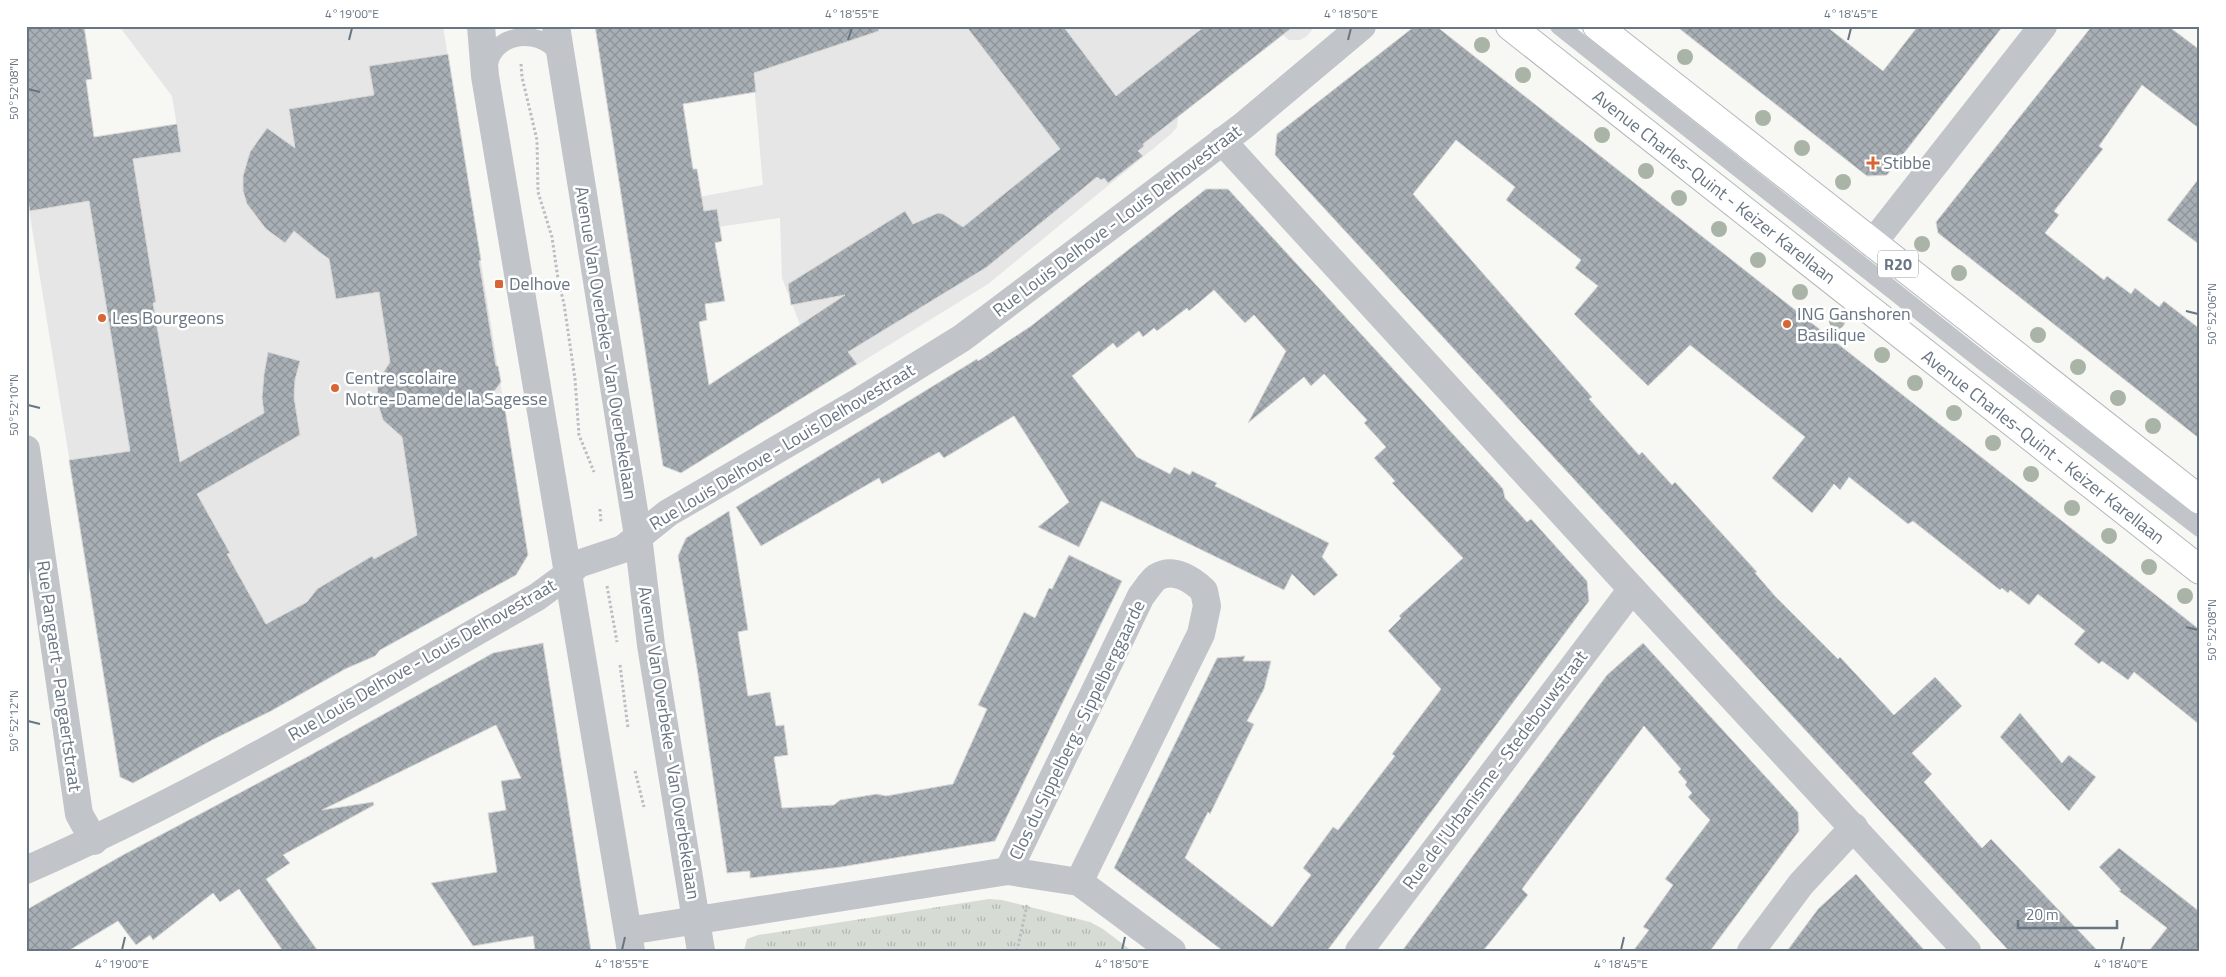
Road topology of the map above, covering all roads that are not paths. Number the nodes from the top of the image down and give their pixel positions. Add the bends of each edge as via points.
1 (481, 26) edge
2 (556, 26) edge
3 (1362, 26) edge
4 (1510, 26) edge
5 (1559, 26) edge
6 (1597, 26) edge
7 (2043, 26) edge
8 (562, 61) junction
9 (485, 76) junction
10 (1222, 141) junction
11 (1872, 244) junction
12 (26, 449) edge
13 (2200, 500) edge
14 (2200, 528) edge
15 (638, 536) junction
16 (2200, 570) edge
17 (567, 575) junction
18 (1632, 589) junction
19 (1854, 827) junction
20 (94, 841) junction
21 (26, 870) edge
22 (1008, 871) junction
23 (1079, 882) junction
24 (696, 920) junction
25 (629, 941) edge
26 (701, 951) edge
27 (1172, 951) edge
28 (1359, 951) edge
29 (1751, 951) edge
30 (1967, 951) edge

1 - 9 street, Avenue Van Overbeke - Van Overbekelaan
2 - 8 street, Avenue Van Overbeke - Van Overbekelaan
3 - 10 street, Rue Louis Delhove - Louis Delhovestraat
4 - 16 main road, Avenue Charles-Quint - Keizer Karellaan
5 - 14 lane, Avenue Charles-Quint - Keizer Karellaan via 1971,352
6 - 11 main road, R20
7 - 11 street
8 - 9 lane via 552,46 536,37 519,36 501,44 492,55
8 - 15 street, Avenue Van Overbeke - Van Overbekelaan
9 - 17 street, Avenue Van Overbeke - Van Overbekelaan
10 - 15 street, Rue Louis Delhove - Louis Delhovestraat via 962,338 668,513
10 - 18 street
11 - 13 main road, R20
12 - 20 street, Rue Pangaert - Pangaertstraat via 79,814
15 - 17 street, Rue Louis Delhove - Louis Delhovestraat via 623,549 578,564
15 - 24 street, Avenue Van Overbeke - Van Overbekelaan
17 - 20 street, Rue Louis Delhove - Louis Delhovestraat via 537,597 270,748
17 - 25 street, Avenue Van Overbeke - Van Overbekelaan
18 - 19 street
18 - 28 street, Rue de l'Urbanisme - Stedebouwstraat
19 - 29 street via 1801,884
19 - 30 street
20 - 21 street, Rue Louis Delhove - Louis Delhovestraat
22 - 23 street
22 - 23 street, Clos du Sippelberg - Sippelberggaarde via 1141,596 1157,577 1172,574 1190,578 1204,591 1207,606 1201,634
22 - 24 street
23 - 27 street
24 - 25 street, Avenue Van Overbeke - Van Overbekelaan
24 - 26 street, Avenue Van Overbeke - Van Overbekelaan

